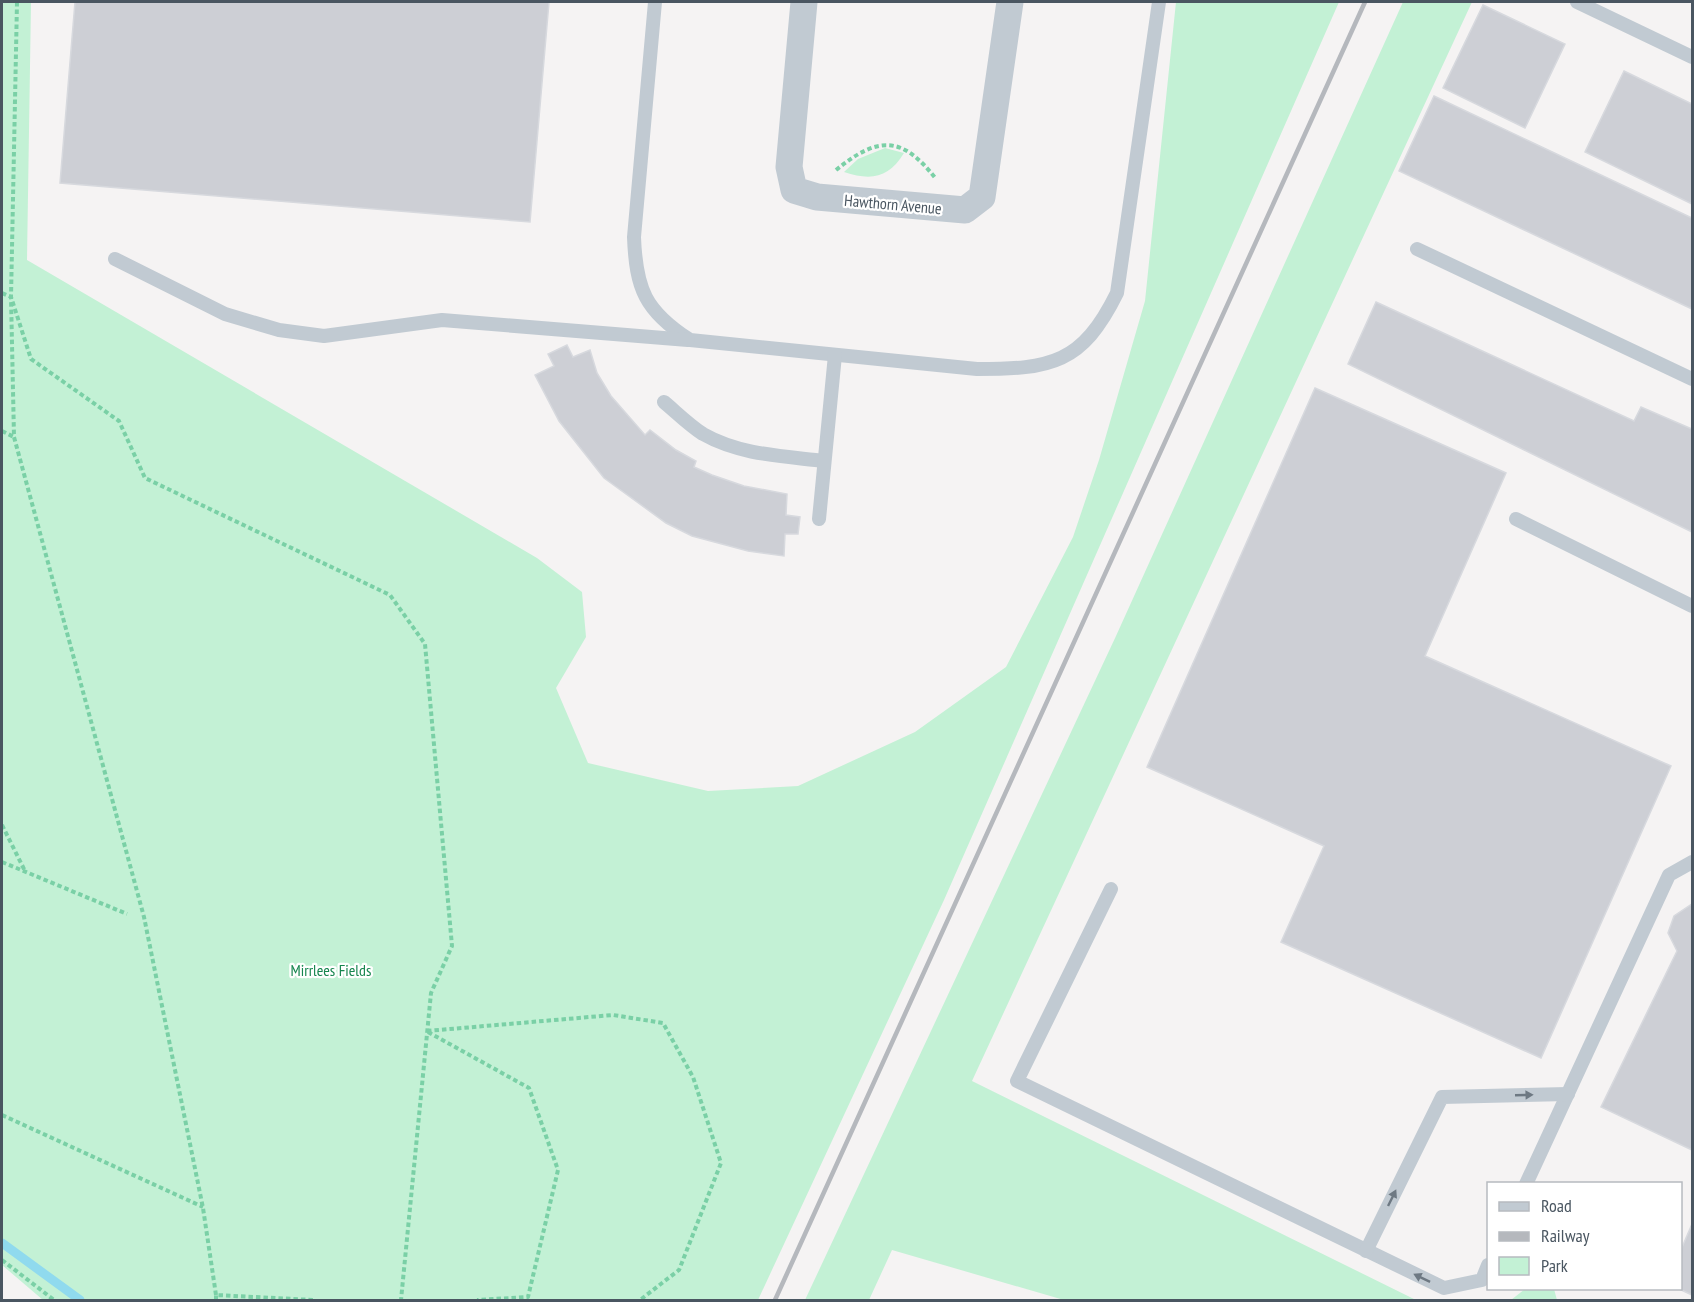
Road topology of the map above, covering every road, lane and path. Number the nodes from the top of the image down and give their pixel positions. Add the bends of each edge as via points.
1 (17, 2) edge
2 (655, 2) edge
3 (804, 2) edge
4 (1010, 2) edge
5 (1159, 2) edge
6 (1577, 2) edge
7 (1691, 52) edge
8 (816, 197) junction
9 (948, 208) junction
10 (1417, 249) dead end
11 (115, 259) dead end
12 (2, 293) edge
13 (11, 297) junction
14 (690, 340) junction
15 (835, 355) junction
16 (1692, 380) edge
17 (664, 402) dead end
18 (2, 432) edge
19 (14, 437) junction
20 (824, 461) junction
21 (819, 519) dead end
22 (1516, 519) dead end
23 (1692, 606) edge
24 (2, 825) edge
25 (2, 862) edge
26 (1691, 865) edge
27 (25, 872) junction
28 (1111, 889) dead end
29 (127, 914) dead end
30 (427, 1031) junction
31 (1568, 1094) junction
32 (2, 1115) edge
33 (1527, 1182) edge
34 (203, 1208) junction
35 (1366, 1251) junction
36 (2, 1260) edge
37 (1487, 1268) edge
38 (216, 1294) junction
39 (54, 1300) edge
40 (216, 1300) edge
41 (314, 1300) edge
42 (401, 1300) edge
43 (477, 1300) edge
44 (639, 1300) edge

1 - 13 path
2 - 14 lane via 634,237 635,271 647,300 663,323
3 - 8 street, Hawthorn Avenue via 789,167 794,190
4 - 9 street, Hawthorn Avenue via 981,197 964,210
5 - 15 lane via 1117,293 1102,323 1059,360 1022,369 976,369
6 - 7 lane
8 - 9 street, Hawthorn Avenue
8 - 9 path via 836,171 857,153 878,144 901,146 922,160 941,184
10 - 16 lane
11 - 14 lane via 225,314 279,330 324,336 442,320
12 - 13 path
13 - 19 path
13 - 30 path via 31,359 119,421 145,478 390,595 425,644 452,946 431,993
14 - 15 lane
15 - 20 lane
17 - 20 lane via 703,434 724,443 753,453
18 - 19 path
19 - 34 path via 144,917
20 - 21 lane
22 - 23 lane
24 - 27 path
25 - 27 path
26 - 31 lane via 1670,875
27 - 29 path
28 - 35 lane via 1017,1081
30 - 42 path
30 - 43 path via 529,1089 558,1170 528,1297
30 - 44 path via 612,1015 663,1023 693,1077 721,1163 679,1270
31 - 33 lane
35 -> 31 lane via 1442,1097
32 - 34 path
34 - 38 path
37 -> 35 lane via 1482,1280 1444,1288
36 - 39 path
38 - 40 path
38 - 41 path

